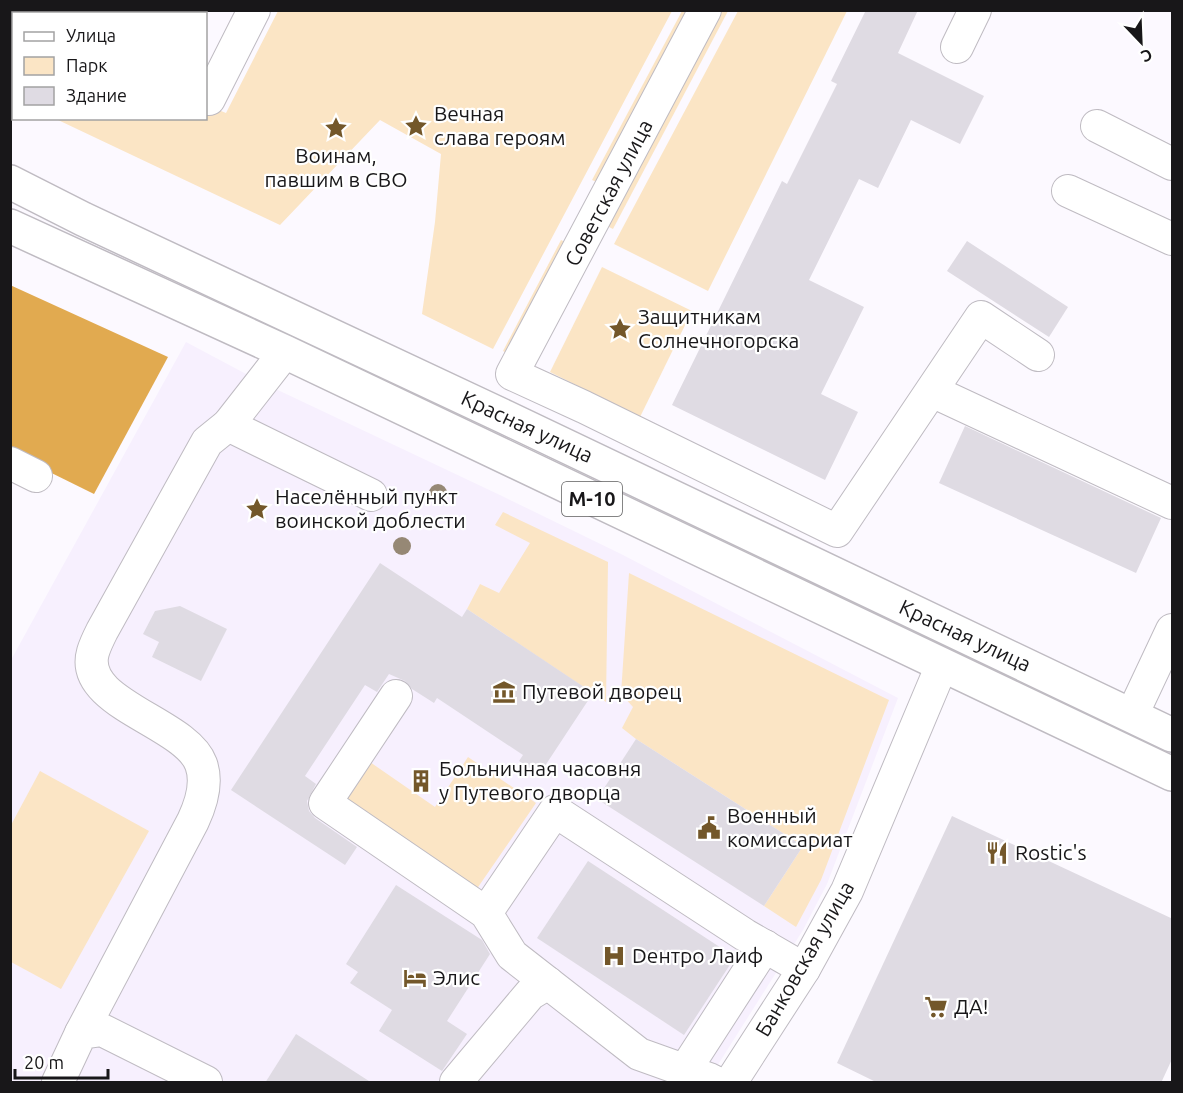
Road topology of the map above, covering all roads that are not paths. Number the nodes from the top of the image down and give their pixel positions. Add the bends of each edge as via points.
1 (254, 10) edge
2 (705, 10) edge
3 (975, 10) edge
4 (957, 47) dead end
5 (207, 98) edge
6 (1097, 126) dead end
7 (1173, 164) edge
8 (10, 182) edge
9 (1068, 191) dead end
10 (10, 226) edge
11 (1173, 239) edge
12 (285, 352) junction
13 (1038, 355) dead end
14 (932, 392) junction
15 (228, 426) junction
16 (371, 495) dead end
17 (1173, 502) edge
18 (1173, 630) edge
19 (942, 665) junction
20 (396, 696) dead end
21 (1132, 715) junction
22 (1173, 735) edge
23 (1173, 774) edge
24 (486, 913) junction
25 (765, 946) junction
26 (804, 969) junction
27 (548, 983) junction
28 (81, 1033) junction
29 (685, 1070) junction
30 (58, 1083) edge
31 (206, 1083) edge
32 (456, 1083) edge
33 (715, 1083) edge
34 (731, 1083) edge

1 - 5 street
2 - 14 street, Советская улица via 512,374 837,531
3 - 4 street
6 - 7 street
8 - 21 highway, Красная улица / М-10
9 - 11 street
10 - 12 highway, Красная улица / М-10
12 - 15 street
12 - 19 highway, Красная улица / М-10
13 - 14 street via 981,317
14 - 17 street
15 - 16 street
15 - 28 street via 207,442 92,653 93,672 104,690 189,746 201,764 205,787 193,821
18 - 21 street
19 - 23 highway, Красная улица / М-10
19 - 26 street, Банковская улица via 847,891
20 - 24 street via 325,803
21 - 22 highway, Красная улица / М-10
24 - 25 street via 555,811
24 - 27 street via 512,955
25 - 26 street
25 - 29 street
26 - 34 street, Банковская улица
27 - 29 street via 639,1054
27 - 32 street via 530,994
28 - 30 street
28 - 31 street via 102,1030
29 - 33 street

